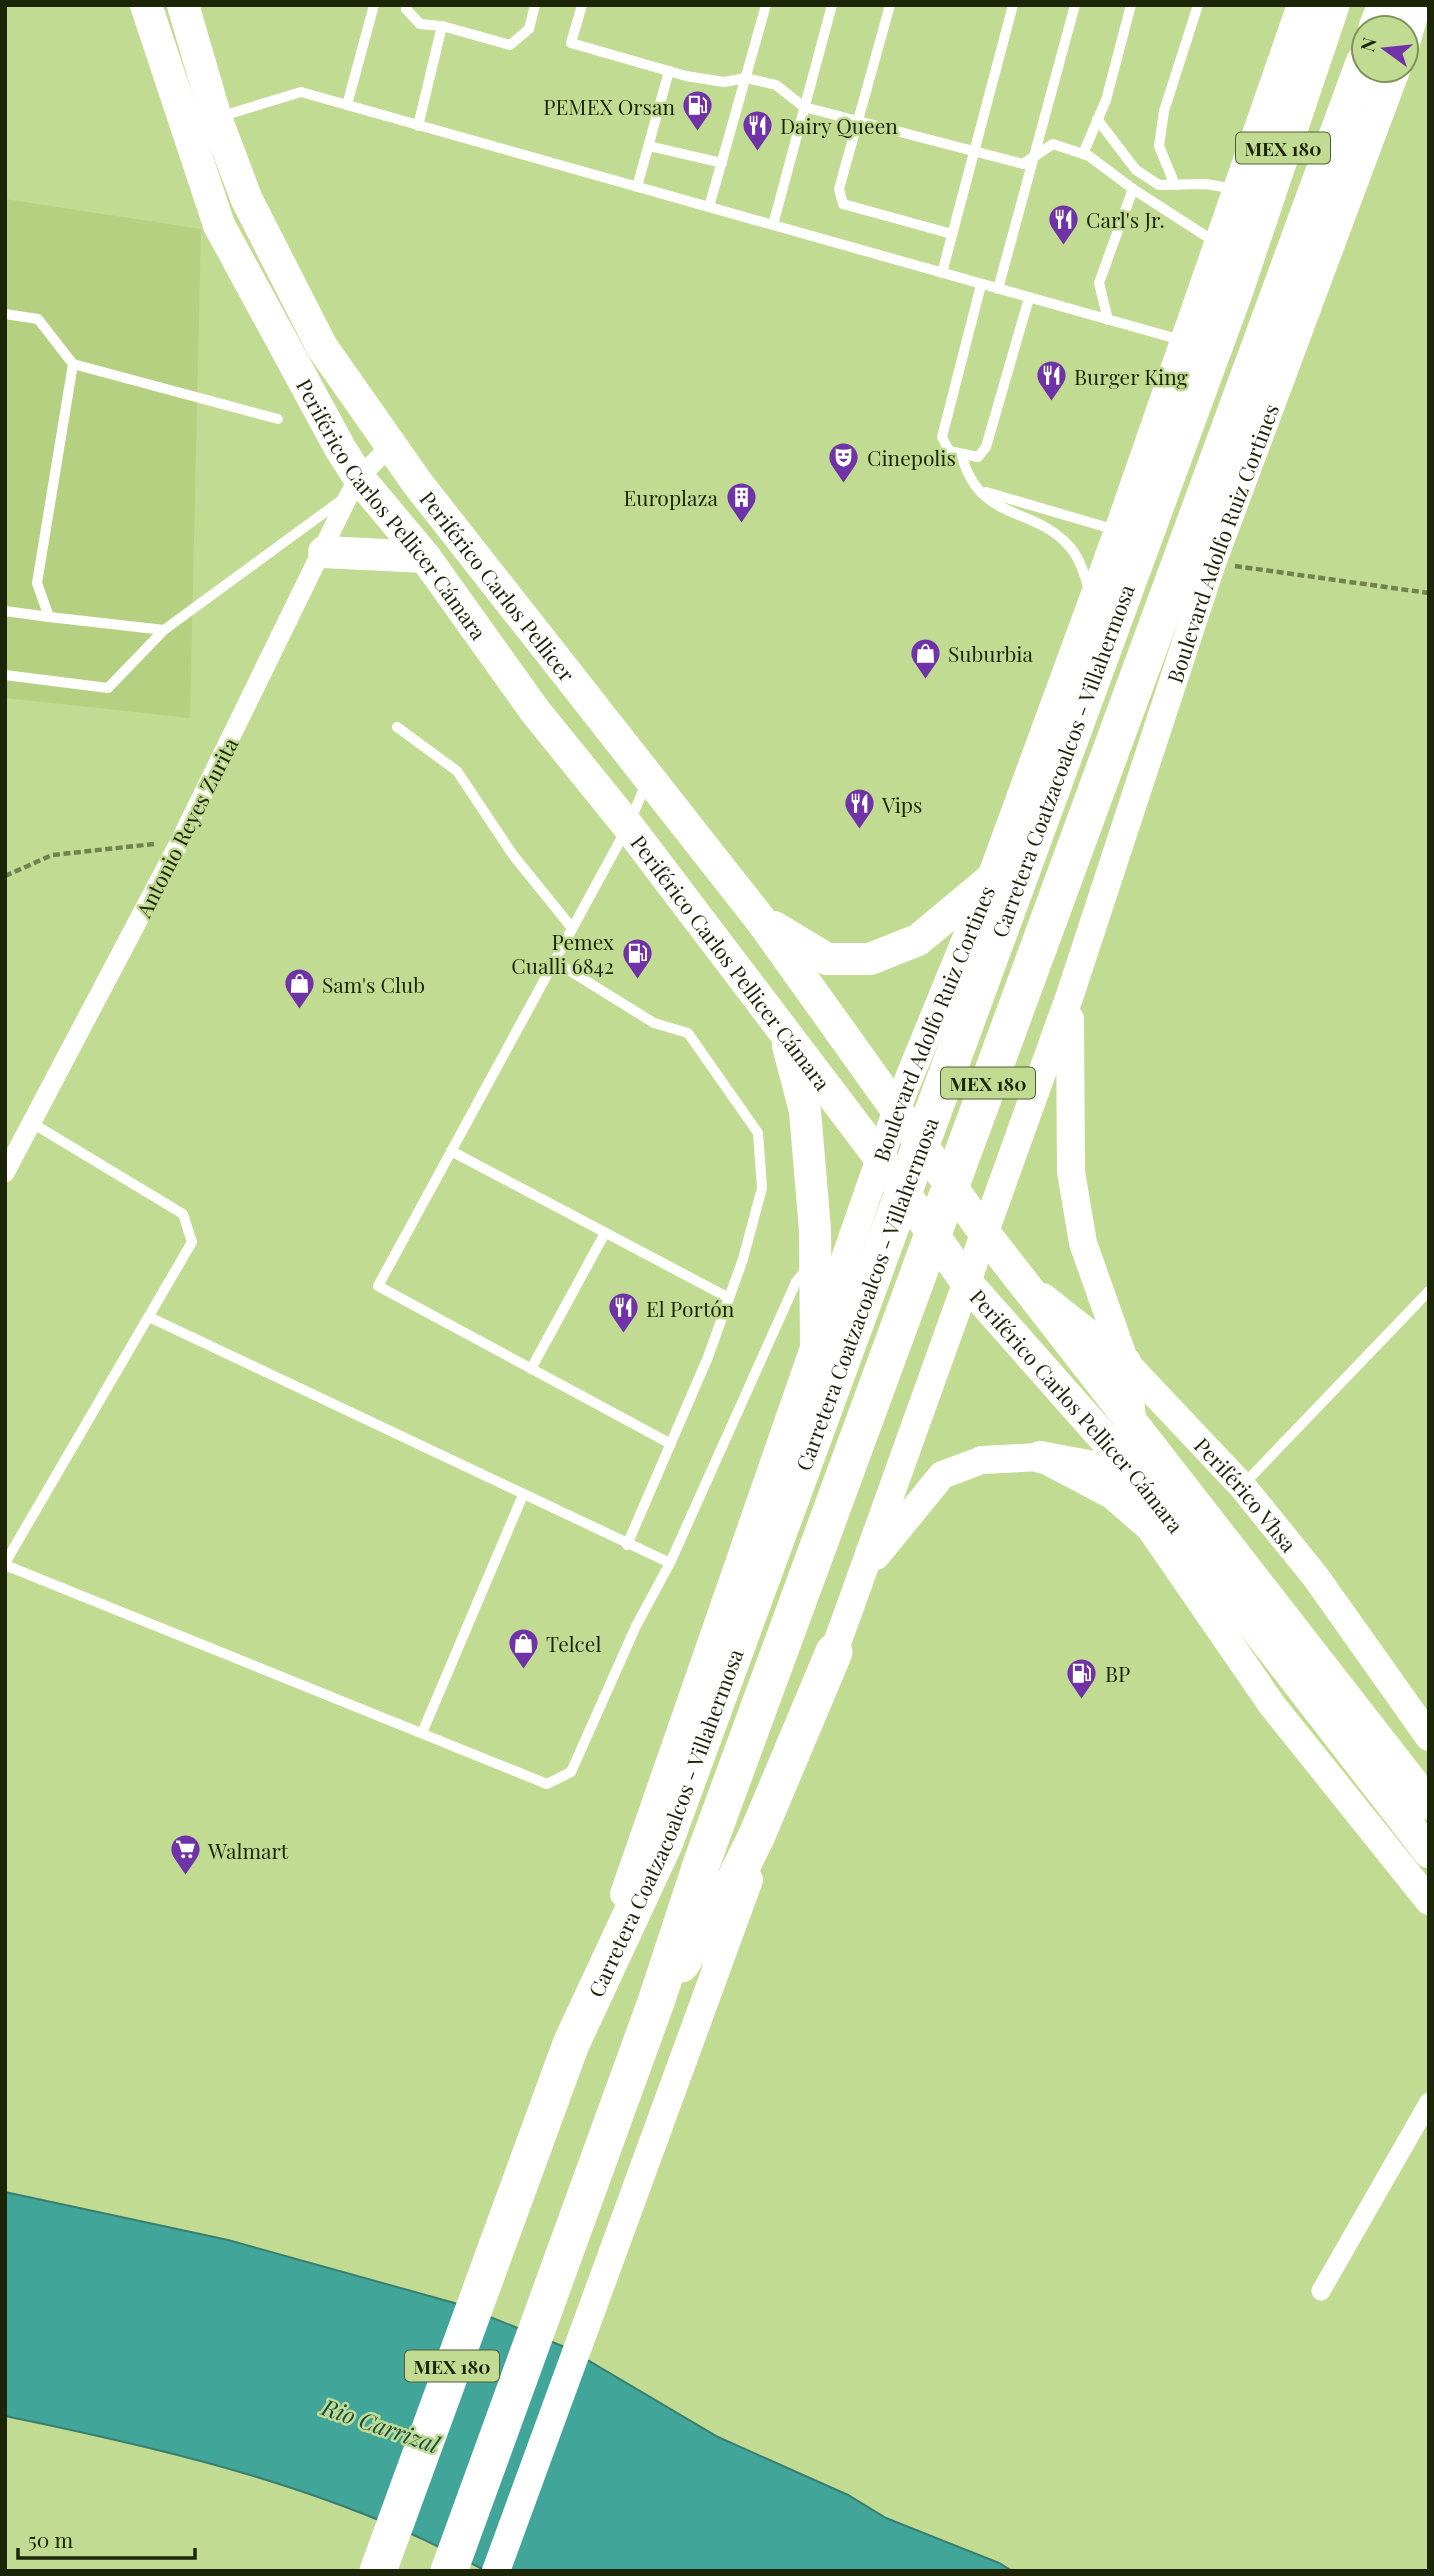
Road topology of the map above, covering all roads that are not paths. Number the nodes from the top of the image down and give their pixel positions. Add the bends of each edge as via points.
1 (146, 5) edge
2 (183, 5) edge
3 (374, 5) edge
4 (407, 5) edge
5 (535, 5) edge
6 (582, 5) edge
7 (766, 5) edge
8 (832, 5) edge
9 (890, 5) edge
10 (1013, 5) edge
11 (1075, 5) edge
12 (1131, 5) edge
13 (1198, 5) edge
14 (1301, 5) edge
15 (1331, 5) edge
16 (442, 26) junction
17 (669, 71) junction
18 (746, 78) junction
19 (1356, 84) edge
20 (1391, 84) edge
21 (347, 105) junction
22 (804, 107) junction
23 (1097, 119) junction
24 (200, 121) junction
25 (857, 121) junction
26 (418, 126) junction
27 (649, 146) junction
28 (974, 151) junction
29 (1083, 154) junction
30 (1036, 155) junction
31 (722, 163) junction
32 (1175, 186) junction
33 (637, 187) junction
34 (1133, 189) junction
35 (1236, 189) junction
36 (709, 207) junction
37 (773, 225) junction
38 (952, 234) junction
39 (1216, 242) junction
40 (942, 273) junction
41 (981, 285) junction
42 (998, 289) junction
43 (1029, 298) junction
44 (5, 314) edge
45 (1108, 320) junction
46 (1182, 340) junction
47 (73, 364) junction
48 (278, 419) dead end
49 (390, 446) junction
50 (962, 456) junction
51 (418, 484) joint
52 (354, 486) junction
53 (978, 490) junction
54 (1118, 531) junction
55 (324, 552) junction
56 (425, 557) junction
57 (1092, 600) junction
58 (5, 611) edge
59 (49, 617) junction
60 (164, 629) junction
61 (5, 675) edge
62 (579, 685) joint
63 (397, 727) dead end
64 (649, 778) junction
65 (628, 826) junction
66 (990, 880) junction
67 (760, 919) junction
68 (572, 928) junction
69 (554, 961) junction
70 (1070, 995) junction
71 (784, 1032) junction
72 (898, 1108) junction
73 (32, 1124) junction
74 (451, 1151) junction
75 (880, 1158) junction
76 (5, 1173) edge
77 (606, 1233) junction
78 (986, 1234) junction
79 (815, 1259) junction
80 (967, 1283) junction
81 (1027, 1284) junction
82 (1429, 1291) edge
83 (729, 1298) junction
84 (149, 1317) junction
85 (816, 1344) junction
86 (1125, 1362) junction
87 (531, 1369) junction
88 (1130, 1419) junction
89 (671, 1444) junction
90 (1040, 1457) junction
91 (1242, 1486) junction
92 (523, 1495) junction
93 (1155, 1499) junction
94 (627, 1545) junction
95 (670, 1563) junction
96 (5, 1564) edge
97 (863, 1572) junction
98 (834, 1652) junction
99 (422, 1733) junction
100 (1429, 1737) edge
101 (1429, 1804) edge
102 (1429, 1852) edge
103 (1429, 1901) edge
104 (656, 2002) junction
105 (571, 2043) junction
106 (1429, 2102) edge
107 (1321, 2291) dead end
108 (378, 2571) edge
109 (449, 2571) edge
110 (496, 2571) edge

1 - 24 main road, Periférico Carlos Pellicer Cámara
2 - 24 main road, Periférico Carlos Pellicer Cámara
3 - 21 lane
4 - 16 lane via 420,24
5 - 16 lane via 529,29 510,45
6 - 17 lane via 571,43
7 - 18 lane
8 - 22 lane
9 - 25 lane
10 - 28 lane
11 - 30 lane
12 - 23 lane
13 - 32 lane via 1164,111 1159,146
14 - 35 street, Boulevard Adolfo Ruiz Cortines
15 - 105 highway, Carretera Coatzacoalcos - Villahermosa / MEX 180 via 1236,290 664,1844
16 - 26 lane
17 - 18 lane via 724,82
17 - 27 lane
18 - 22 lane via 776,85
18 - 31 lane
19 - 104 highway, Carretera Coatzacoalcos - Villahermosa / MEX 180 via 702,1862
20 - 70 street, Boulevard Adolfo Ruiz Cortines via 1212,563
21 - 24 lane via 301,92
21 - 26 lane
22 - 25 lane
22 - 37 lane
23 - 29 lane
23 - 32 lane via 1136,170 1159,186
24 - 49 main road, Periférico Carlos Pellicer Cámara via 247,200 322,346
24 - 52 main road, Periférico Carlos Pellicer Cámara via 219,225 340,448
25 - 28 lane
25 - 38 lane via 839,190 843,204
26 - 33 lane
27 - 31 lane
27 - 33 lane
28 - 30 lane via 1023,164
28 - 38 lane
29 - 30 lane via 1052,144
29 - 34 lane
30 - 42 lane
31 - 36 lane
32 - 35 lane via 1206,184
33 - 36 lane
34 - 39 lane
34 - 45 lane via 1099,283
35 - 39 street, Boulevard Adolfo Ruiz Cortines
36 - 37 lane
37 - 40 lane
38 - 40 lane
39 - 46 street, Boulevard Adolfo Ruiz Cortines
40 - 41 lane
41 - 42 lane
41 - 50 lane via 942,438 949,451
42 - 43 lane
43 - 45 lane
43 - 50 lane via 986,447 978,457
44 - 47 lane via 38,319
45 - 46 lane
46 - 54 street, Boulevard Adolfo Ruiz Cortines
47 - 48 lane
47 - 59 lane via 37,583
49 - 51 main road, Periférico Carlos Pellicer Cámara
49 - 52 street
50 - 53 lane via 967,475
51 - 62 main road, Periférico Carlos Pellicer
52 - 55 street, Antonio Reyes Zurita
52 - 56 main road, Periférico Carlos Pellicer Cámara
52 - 60 lane
53 - 54 lane
53 - 57 lane via 1007,512 1052,531 1071,547
54 - 57 street, Boulevard Adolfo Ruiz Cortines
55 - 56 main road
55 - 73 street, Antonio Reyes Zurita
56 - 65 main road, Periférico Carlos Pellicer Cámara via 536,710
57 - 66 street, Boulevard Adolfo Ruiz Cortines
58 - 59 lane
59 - 60 lane
60 - 61 lane via 108,688
62 - 64 main road, Periférico Carlos Pellicer Cámara
63 - 68 lane via 457,771 513,855
64 - 65 lane
64 - 67 main road, Periférico Carlos Pellicer Cámara
65 - 68 lane
65 - 71 main road, Periférico Carlos Pellicer Cámara
66 - 67 main road via 918,940 870,959 827,959
66 - 72 street, Boulevard Adolfo Ruiz Cortines
67 - 72 main road, Periférico Carlos Pellicer Cámara
68 - 69 lane
69 - 74 lane
69 - 83 lane via 654,1023 688,1033 758,1133 762,1188
70 - 78 street, Boulevard Adolfo Ruiz Cortines
70 - 86 street via 1071,1172 1083,1243
71 - 75 main road, Periférico Carlos Pellicer Cámara
71 - 79 main road via 805,1111
72 - 75 street, Boulevard Adolfo Ruiz Cortines
72 - 78 main road, Periférico Carlos Pellicer Cámara
73 - 76 street, Antonio Reyes Zurita
73 - 84 lane via 183,1214 192,1242
74 - 77 lane
74 - 87 lane via 378,1286
75 - 80 main road, Periférico Carlos Pellicer Cámara
75 - 85 street, Boulevard Adolfo Ruiz Cortines
77 - 83 lane
77 - 87 lane
78 - 80 street, Boulevard Adolfo Ruiz Cortines
78 - 81 main road, Periférico Carlos Pellicer Cámara
79 - 85 main road
79 - 95 lane via 796,1282
80 - 93 main road, Periférico Carlos Pellicer Cámara
80 - 97 street, Boulevard Adolfo Ruiz Cortines
81 - 86 street, Periférico Vhsa
81 - 88 main road, Periférico Carlos Pellicer Cámara
82 - 91 lane
83 - 89 lane
84 - 92 lane
84 - 96 lane
85 - 105 street, Boulevard Adolfo Ruiz Cortines
86 - 88 main road
86 - 91 street, Periférico Vhsa
87 - 89 lane
88 - 101 main road, Periférico Carlos Pellicer Cámara
89 - 94 lane
90 - 93 main road via 1104,1469
90 - 97 street via 982,1460 942,1475
90 - 103 street via 1112,1495 1150,1528 1272,1705
91 - 100 street, Periférico Vhsa via 1315,1576
92 - 94 lane
92 - 99 lane
93 - 102 main road, Periférico Carlos Pellicer Cámara
94 - 95 lane
95 - 99 lane via 636,1626 571,1772 547,1784
96 - 99 lane
97 - 98 street, Boulevard Adolfo Ruiz Cortines
98 - 104 highway via 728,1894
98 - 110 street, Boulevard Adolfo Ruiz Cortines
104 - 109 highway, Carretera Coatzacoalcos - Villahermosa / MEX 180
105 - 108 highway, Carretera Coatzacoalcos - Villahermosa / MEX 180
106 - 107 street

